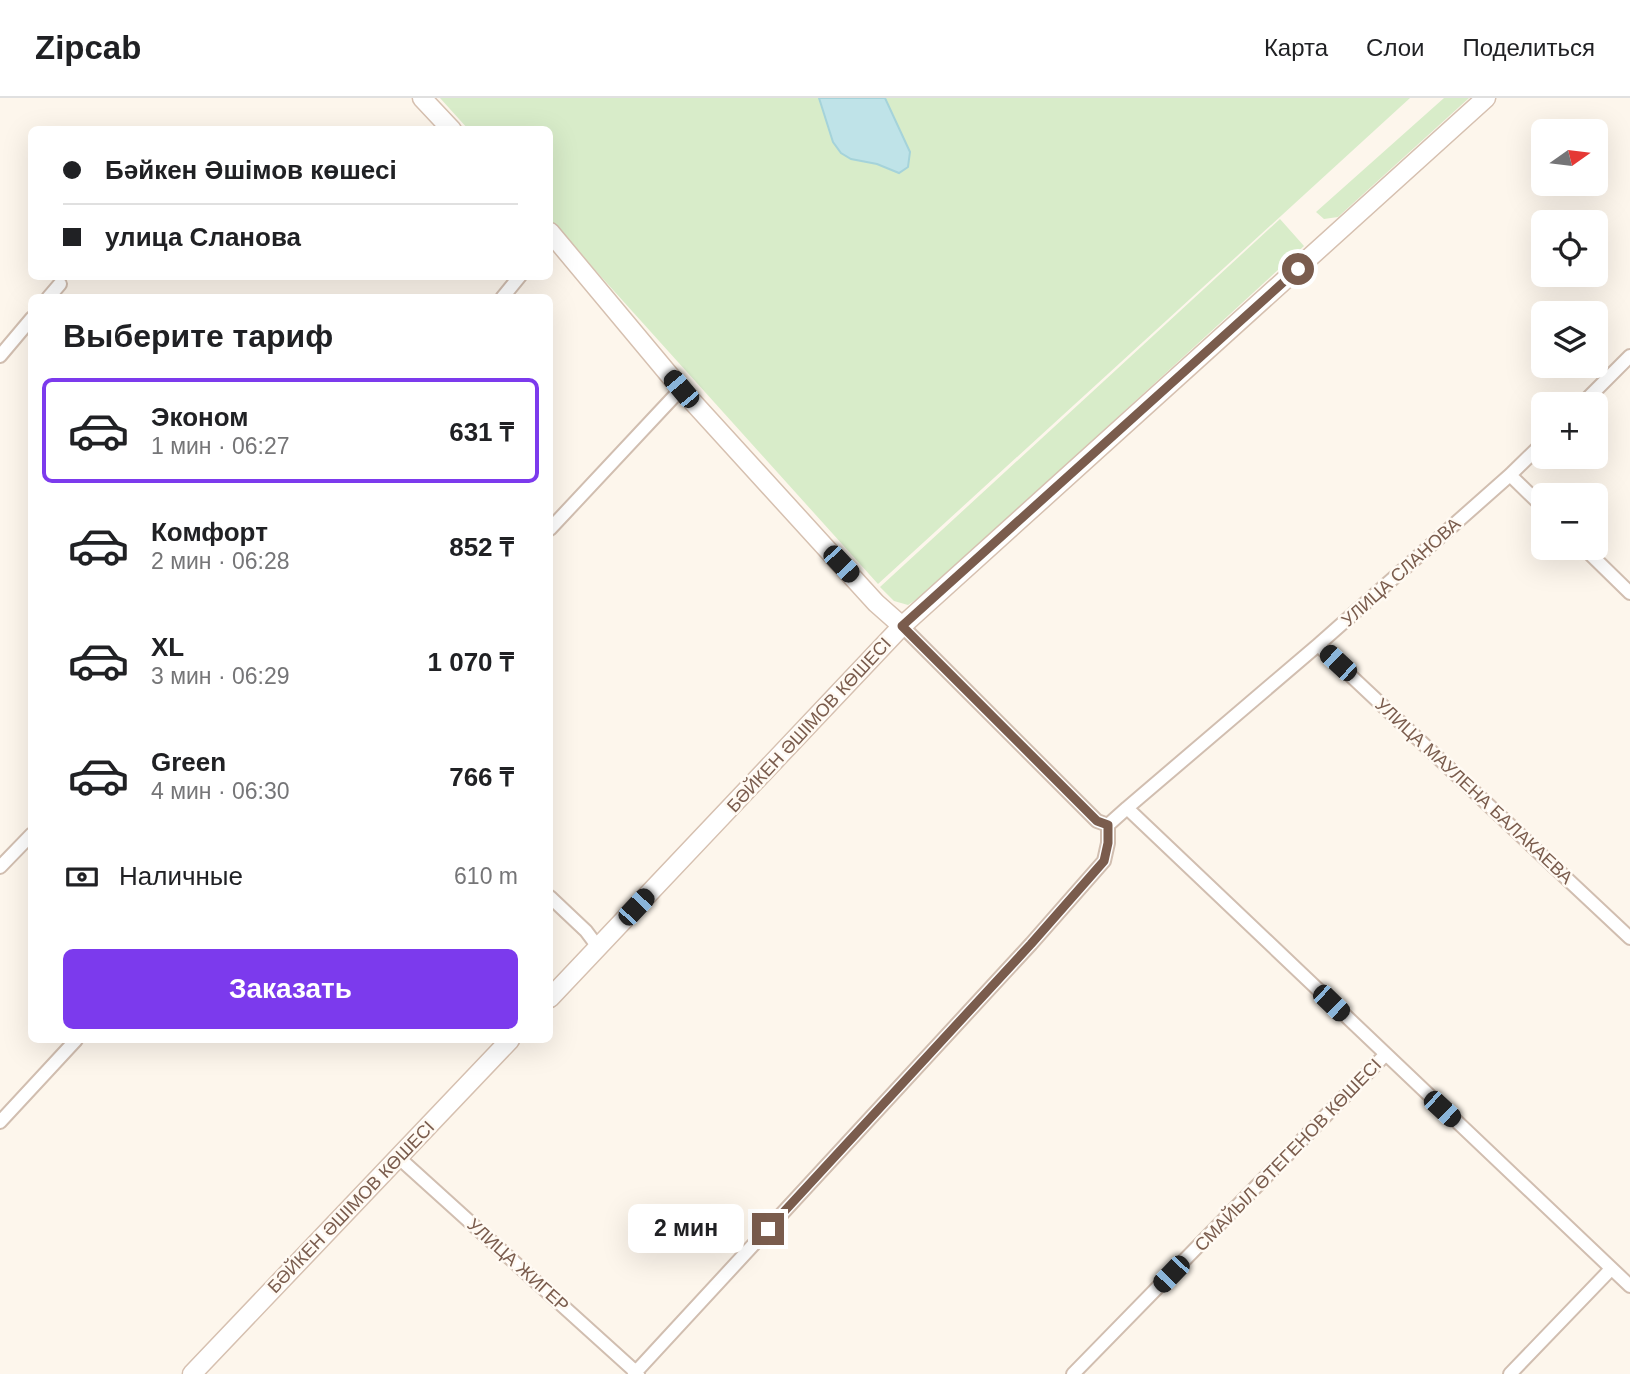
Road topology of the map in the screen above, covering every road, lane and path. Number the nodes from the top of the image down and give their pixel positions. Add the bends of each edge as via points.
1 (422, 98) edge
2 (1486, 98) edge
3 (448, 126) edge
4 (553, 239) edge
5 (517, 280) edge
6 (60, 284) dead end
7 (51, 294) edge
8 (505, 294) edge
9 (28, 323) edge
10 (0, 356) edge
11 (1630, 356) edge
12 (681, 389) junction
13 (1594, 392) edge
14 (1531, 455) edge
15 (1510, 475) junction
16 (1531, 495) edge
17 (553, 526) edge
18 (1596, 560) edge
19 (1630, 593) edge
20 (902, 626) junction
21 (1318, 645) junction
22 (1127, 808) junction
23 (1108, 825) junction
24 (28, 838) edge
25 (0, 867) edge
26 (553, 900) edge
27 (1630, 938) edge
28 (598, 947) junction
29 (553, 995) edge
30 (73, 1043) edge
31 (507, 1043) edge
32 (1385, 1055) junction
33 (0, 1122) edge
34 (398, 1157) junction
35 (1611, 1269) junction
36 (1630, 1286) edge
37 (636, 1373) edge
38 (192, 1374) edge
39 (1073, 1374) edge
40 (1510, 1374) edge

1 - 3 main road
2 - 20 main road, БӘЙКЕН ӘШІМОВ КӨШЕСІ
4 - 12 main road
5 - 8 street
6 - 7 street
9 - 10 street
11 - 13 street
12 - 17 street
12 - 20 main road
14 - 15 street, УЛИЦА СЛАНОВА
15 - 16 street
15 - 21 street, УЛИЦА СЛАНОВА
18 - 19 street
20 - 23 street via 1097,821
20 - 28 main road, БӘЙКЕН ӘШІМОВ КӨШЕСІ
21 - 22 street, УЛИЦА СЛАНОВА
21 - 27 street, УЛИЦА МАУЛЕНА БАЛАКАЕВА
22 - 23 street, УЛИЦА СЛАНОВА
22 - 32 street
23 - 37 street via 1104,861
24 - 25 street
26 - 28 street
28 - 29 main road, БӘЙКЕН ӘШІМОВ КӨШЕСІ
30 - 33 street
31 - 34 main road, БӘЙКЕН ӘШІМОВ КӨШЕСІ
32 - 35 street
32 - 39 street, СМАЙЫЛ ӨТЕГЕНОВ КӨШЕСІ
34 - 37 street, УЛИЦА ЖИГЕР
34 - 38 main road, БӘЙКЕН ӘШІМОВ КӨШЕСІ
35 - 36 street
35 - 40 street

